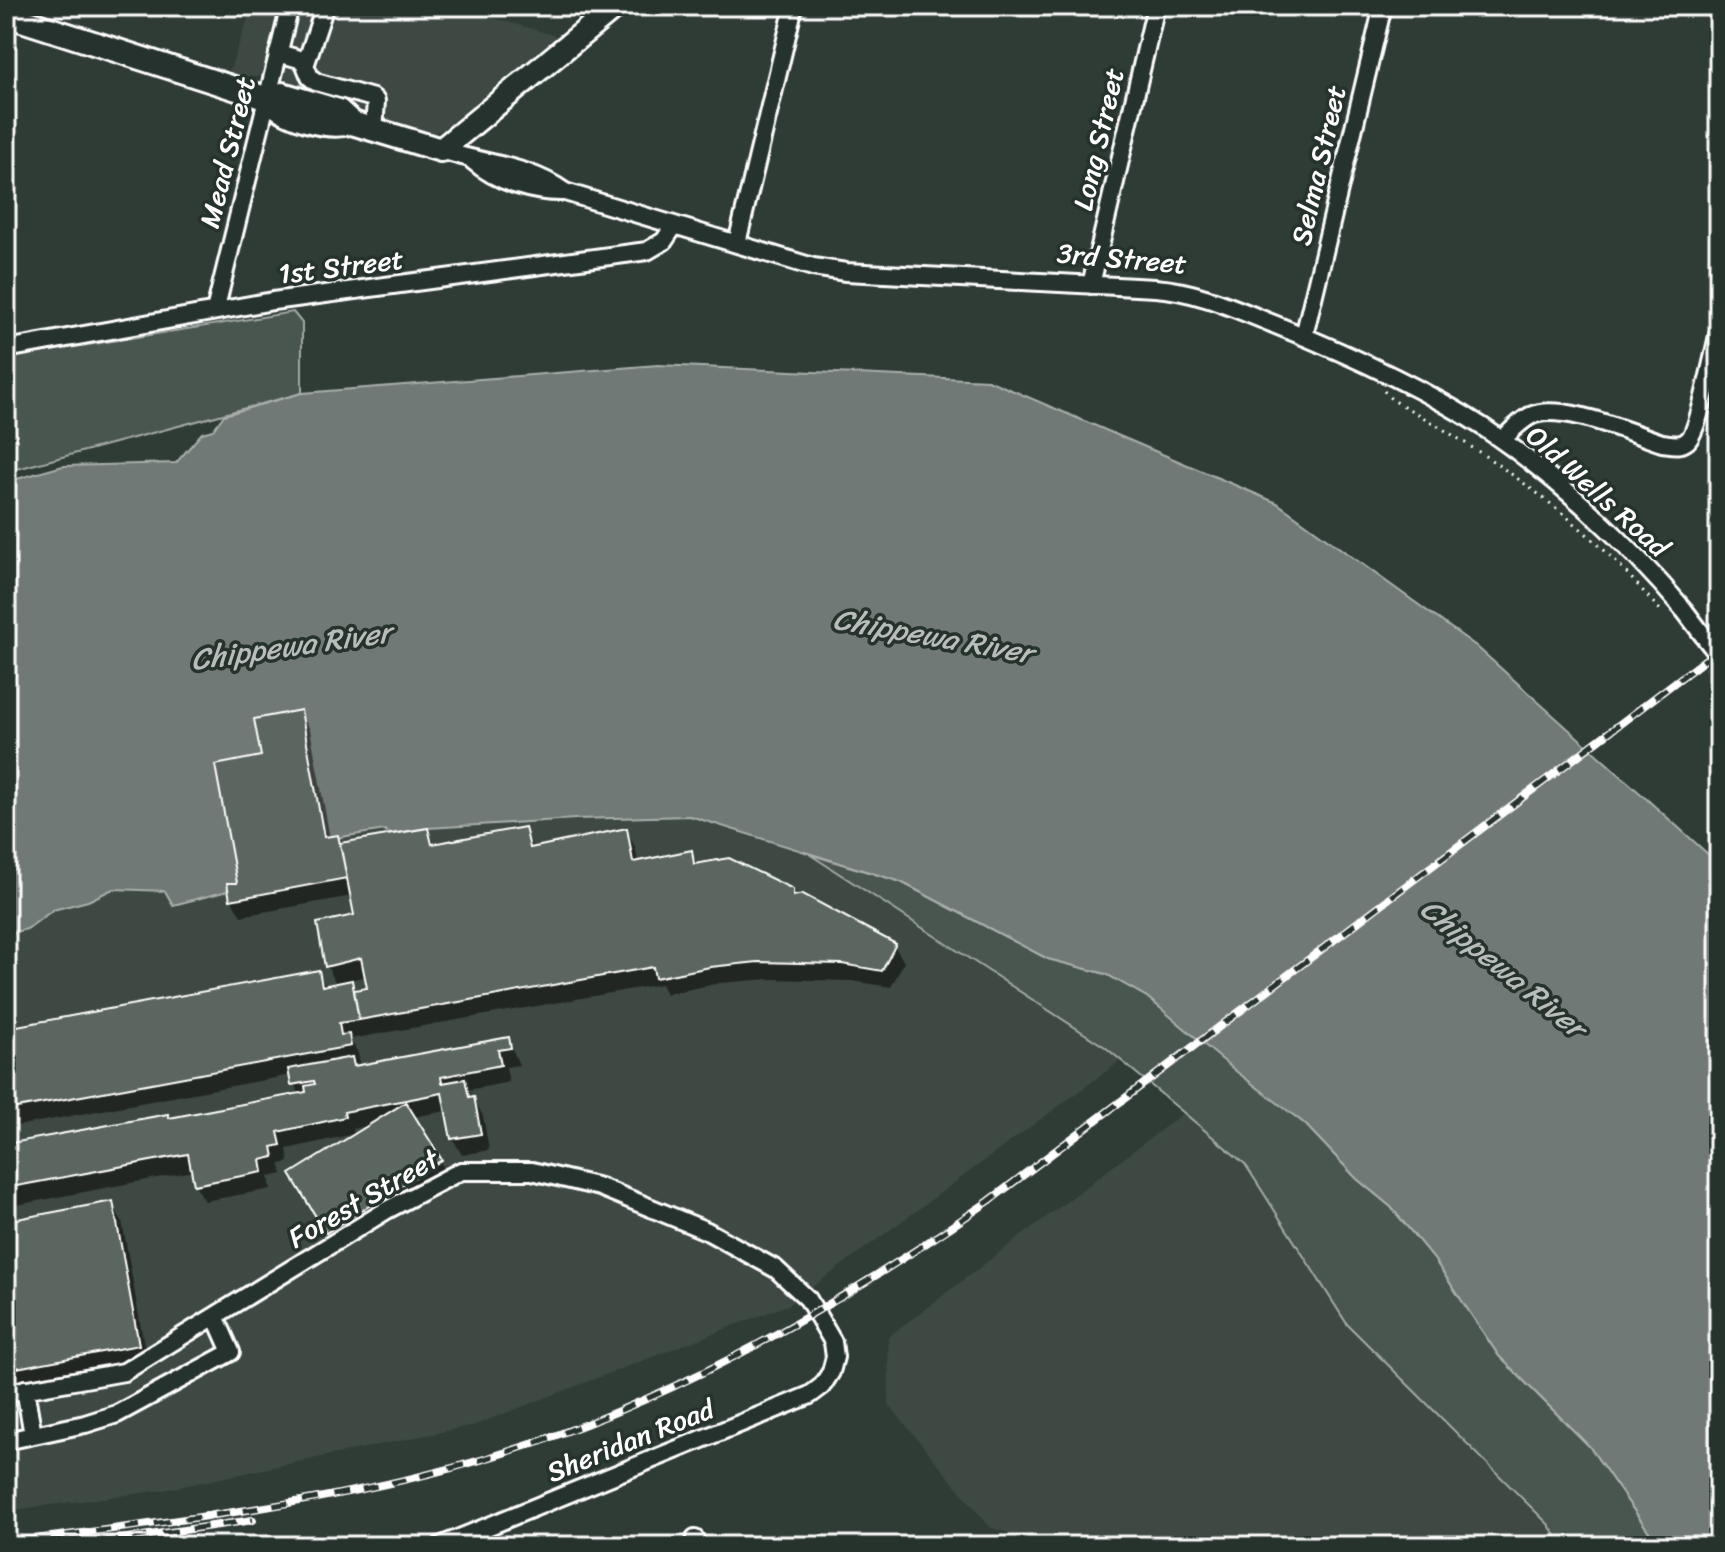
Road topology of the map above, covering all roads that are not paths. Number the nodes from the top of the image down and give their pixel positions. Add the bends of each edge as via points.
1 (290, 6) edge
2 (325, 6) edge
3 (616, 6) edge
4 (794, 6) edge
5 (1156, 6) edge
6 (1383, 6) edge
7 (6, 15) edge
8 (278, 53) junction
9 (306, 63) junction
10 (268, 99) junction
11 (374, 129) junction
12 (441, 150) junction
13 (674, 226) junction
14 (737, 243) junction
15 (1091, 285) junction
16 (215, 311) junction
17 (1719, 332) edge
18 (1304, 336) junction
19 (6, 349) edge
20 (1502, 440) junction
21 (1719, 656) edge
22 (215, 1316) junction
23 (831, 1372) joint
24 (25, 1389) junction
25 (6, 1393) edge
26 (33, 1435) junction
27 (6, 1441) edge
28 (440, 1546) edge

1 - 8 street, Mead Street
2 - 9 street
3 - 12 main road
4 - 14 street
5 - 15 street, Long Street
6 - 18 street, Selma Street
7 - 10 main road, 3rd Street
8 - 9 street
8 - 10 street, Mead Street
9 - 11 street via 316,82 373,98
10 - 11 main road, 3rd Street via 282,94 339,111 352,123
10 - 16 street, Mead Street
11 - 12 main road, 3rd Street
12 - 13 street, 3rd Street via 473,161 489,175
13 - 14 street, 3rd Street
13 - 16 street, 1st Street via 664,241 647,251
14 - 15 street, 3rd Street via 846,272
15 - 18 street, 3rd Street via 1194,293
16 - 19 street, 1st Street
17 - 20 street via 1696,428 1686,442 1662,443 1567,413 1545,412 1531,415
18 - 20 street, 3rd Street via 1451,408
20 - 21 street, Old Wells Road, bridge via 1604,524 1657,578
22 - 23 street, Forest Street via 461,1171 532,1171 600,1187 707,1231 776,1269 808,1299 828,1330 835,1357
22 - 24 street, Forest Street via 124,1372
22 - 26 street via 231,1352 117,1414
23 - 28 street, Sheridan Road via 810,1395
24 - 25 street, Forest Street
24 - 26 street
26 - 27 street

